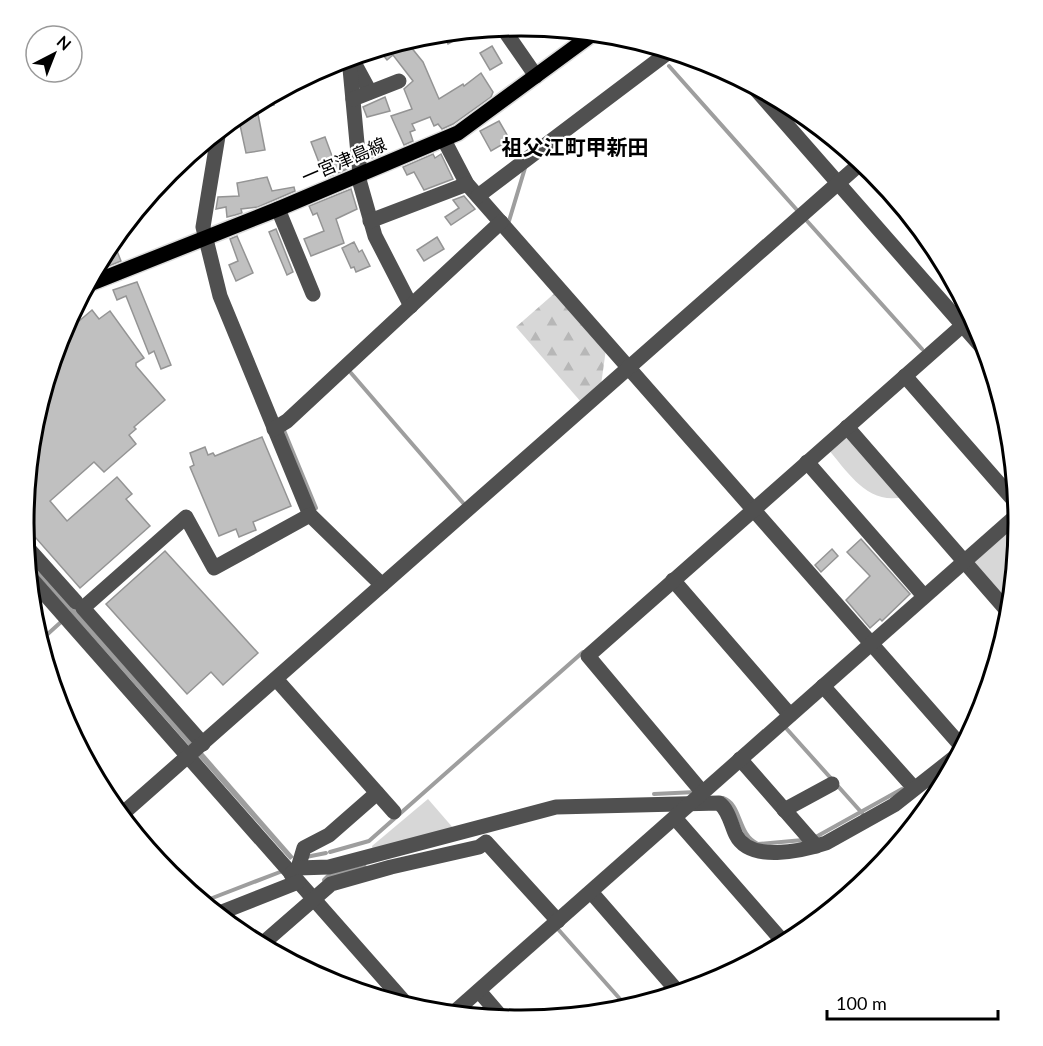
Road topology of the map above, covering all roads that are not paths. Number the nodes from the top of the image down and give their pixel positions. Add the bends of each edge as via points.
1 (509, 36) edge
2 (585, 40) edge
3 (662, 57) edge
4 (355, 66) edge
5 (351, 67) edge
6 (536, 76) junction
7 (399, 81) dead end
8 (370, 92) junction
9 (353, 99) junction
10 (767, 102) edge
11 (444, 140) junction
12 (217, 144) edge
13 (855, 168) edge
14 (359, 176) junction
15 (838, 183) junction
16 (467, 184) junction
17 (478, 196) junction
18 (278, 209) junction
19 (370, 221) junction
20 (501, 222) junction
21 (206, 238) junction
22 (99, 280) edge
23 (313, 294) dead end
24 (411, 306) junction
25 (963, 325) junction
26 (968, 331) edge
27 (628, 368) junction
28 (905, 376) junction
29 (847, 427) junction
30 (274, 429) junction
31 (807, 462) junction
32 (1007, 493) edge
33 (753, 510) junction
34 (308, 511) junction
35 (1008, 523) edge
36 (36, 558) edge
37 (964, 561) junction
38 (674, 580) junction
39 (39, 582) edge
40 (382, 585) junction
41 (924, 596) junction
42 (1001, 604) edge
43 (76, 605) junction
44 (870, 643) junction
45 (276, 680) junction
46 (823, 686) junction
47 (790, 715) junction
48 (957, 741) edge
49 (195, 751) junction
50 (740, 759) junction
51 (944, 765) edge
52 (832, 784) dead end
53 (914, 788) junction
54 (377, 793) junction
55 (698, 798) junction
56 (128, 809) edge
57 (784, 810) junction
58 (394, 812) dead end
59 (675, 818) junction
60 (816, 846) junction
61 (301, 883) junction
62 (591, 892) junction
63 (227, 910) edge
64 (558, 921) junction
65 (258, 933) edge
66 (266, 937) edge
67 (778, 937) edge
68 (673, 986) edge
69 (478, 991) junction
70 (397, 994) edge
71 (461, 1006) edge
72 (494, 1009) edge

1 - 6 street
2 - 6 main road, 一宮津島線
3 - 17 street
4 - 8 street
5 - 9 street
6 - 11 main road, 一宮津島線 via 480,119
7 - 8 street
8 - 9 street
9 - 14 street
10 - 15 street
11 - 14 main road, 一宮津島線
11 - 16 street
12 - 21 street via 203,227
13 - 15 street
14 - 18 main road, 一宮津島線
14 - 19 street
15 - 25 street
15 - 27 street
16 - 17 street
16 - 19 street
17 - 20 street
18 - 21 main road, 一宮津島線
18 - 23 street
19 - 24 street
20 - 24 street
20 - 27 street
21 - 22 main road, 一宮津島線
21 - 30 street via 220,296
24 - 30 street
25 - 26 street
25 - 28 street
27 - 33 street
27 - 40 street
28 - 29 street
28 - 32 street
29 - 31 street
29 - 37 street
30 - 34 street
31 - 33 street
31 - 41 street
33 - 38 street
33 - 44 street
34 - 40 street
34 - 43 street via 216,557 186,505 164,531
35 - 37 street
36 - 43 street
37 - 41 street
37 - 42 street
38 - 47 street
38 - 55 street via 588,656
39 - 43 street
40 - 45 street
41 - 44 street
43 - 49 street
43 - 49 street via 83,608
44 - 46 street
44 - 48 street
45 - 49 street
45 - 54 street
46 - 47 street
46 - 53 street
47 - 50 street
49 - 56 street
49 - 61 street
50 - 55 street
50 - 57 street
51 - 53 street
52 - 57 street
53 - 60 street via 894,805
54 - 58 street
54 - 61 street via 329,835 304,848
55 - 59 street
55 - 60 street via 725,807 737,837 750,850 762,853
55 - 61 street via 556,807 329,867
57 - 60 street
59 - 62 street
59 - 67 street
61 - 63 street
61 - 64 street via 331,884 479,848 486,842
61 - 65 street
61 - 66 street
61 - 70 street
62 - 64 street
62 - 68 street
64 - 69 street
69 - 71 street
69 - 72 street

